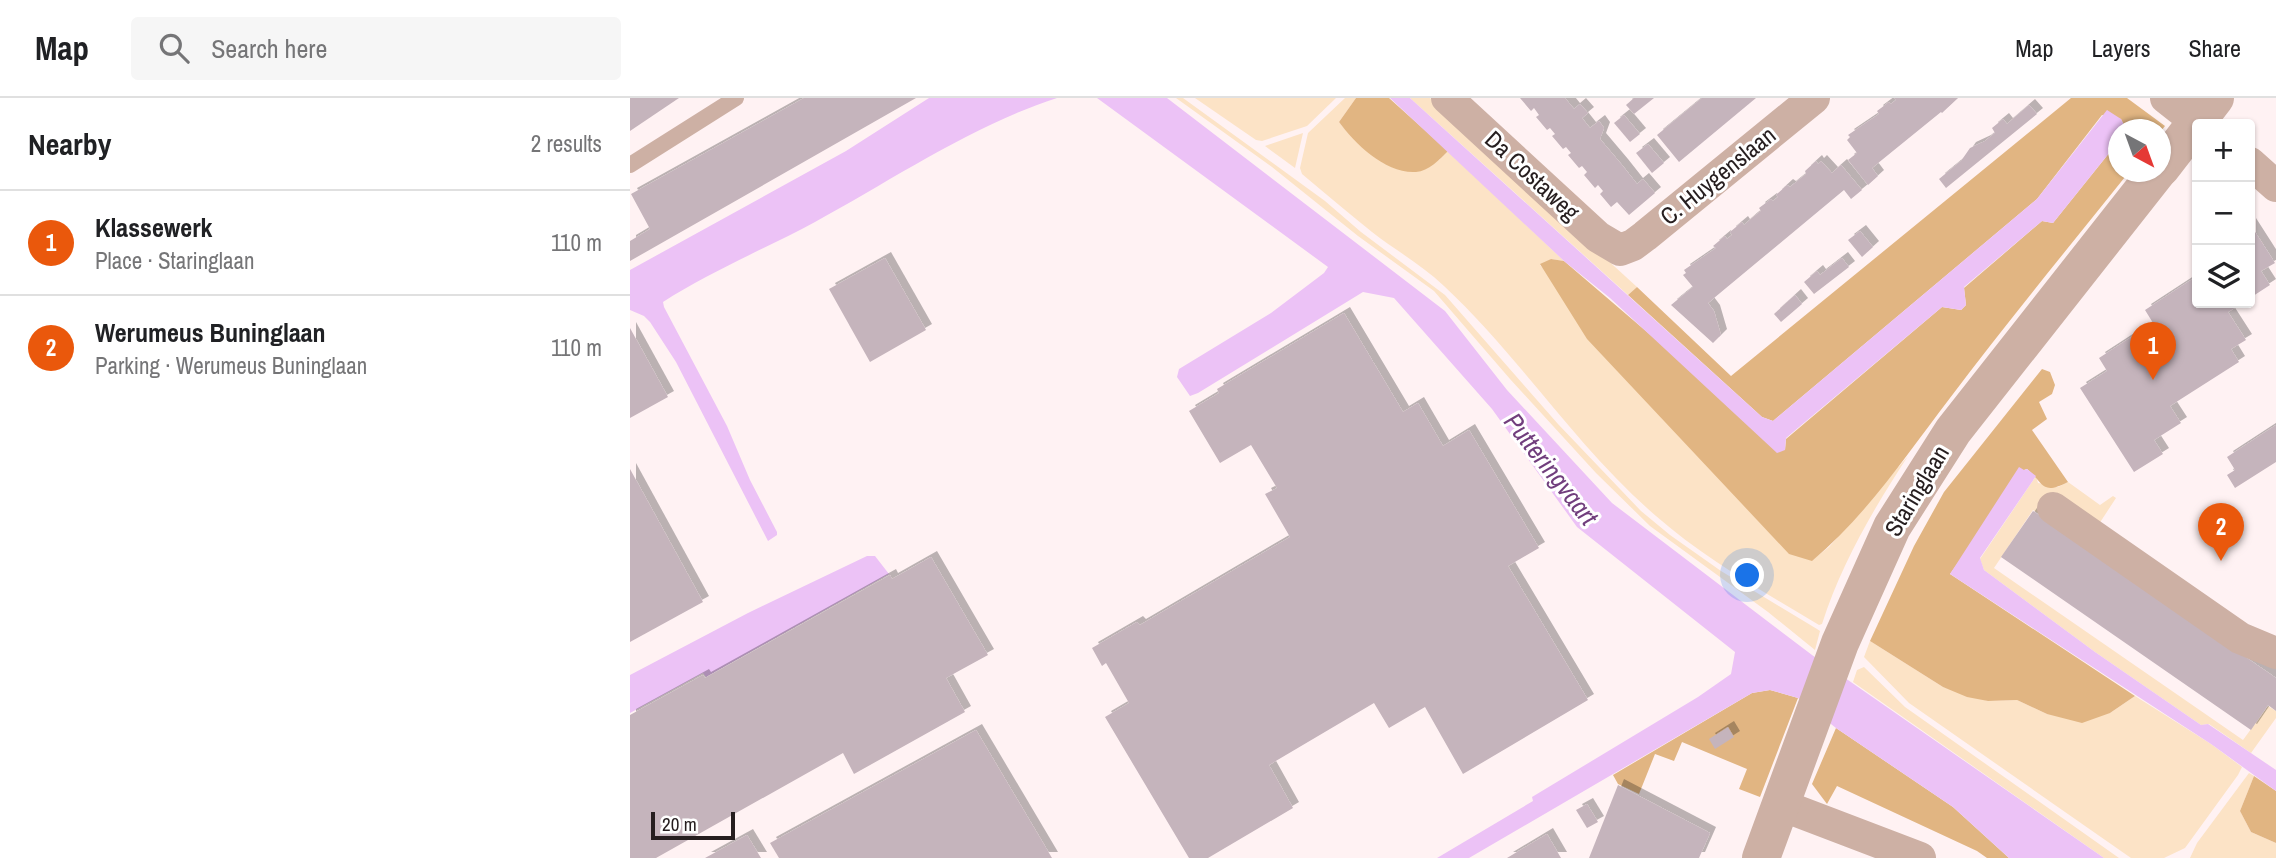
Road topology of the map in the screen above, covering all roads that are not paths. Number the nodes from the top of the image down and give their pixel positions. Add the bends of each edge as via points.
1 (736, 98) edge
2 (1447, 98) edge
3 (1814, 98) edge
4 (2166, 98) edge
5 (2204, 115) edge
6 (2171, 155) edge
7 (630, 164) edge
8 (2255, 167) edge
9 (2150, 182) edge
10 (2276, 186) edge
11 (1620, 250) joint
12 (2053, 508) dead end
13 (2276, 653) edge
14 (1781, 805) junction
15 (1761, 858) edge
16 (1920, 858) edge

1 - 7 lane
2 - 11 street, Da Costaweg via 1598,237
3 - 11 street, C. Huygenslaan via 1645,236
4 - 5 street
5 - 6 street, Staringlaan
8 - 10 street
9 - 14 street, Staringlaan via 1953,431 1892,527 1833,661
12 - 13 street via 2240,638
14 - 15 street, Staringlaan
14 - 16 street

